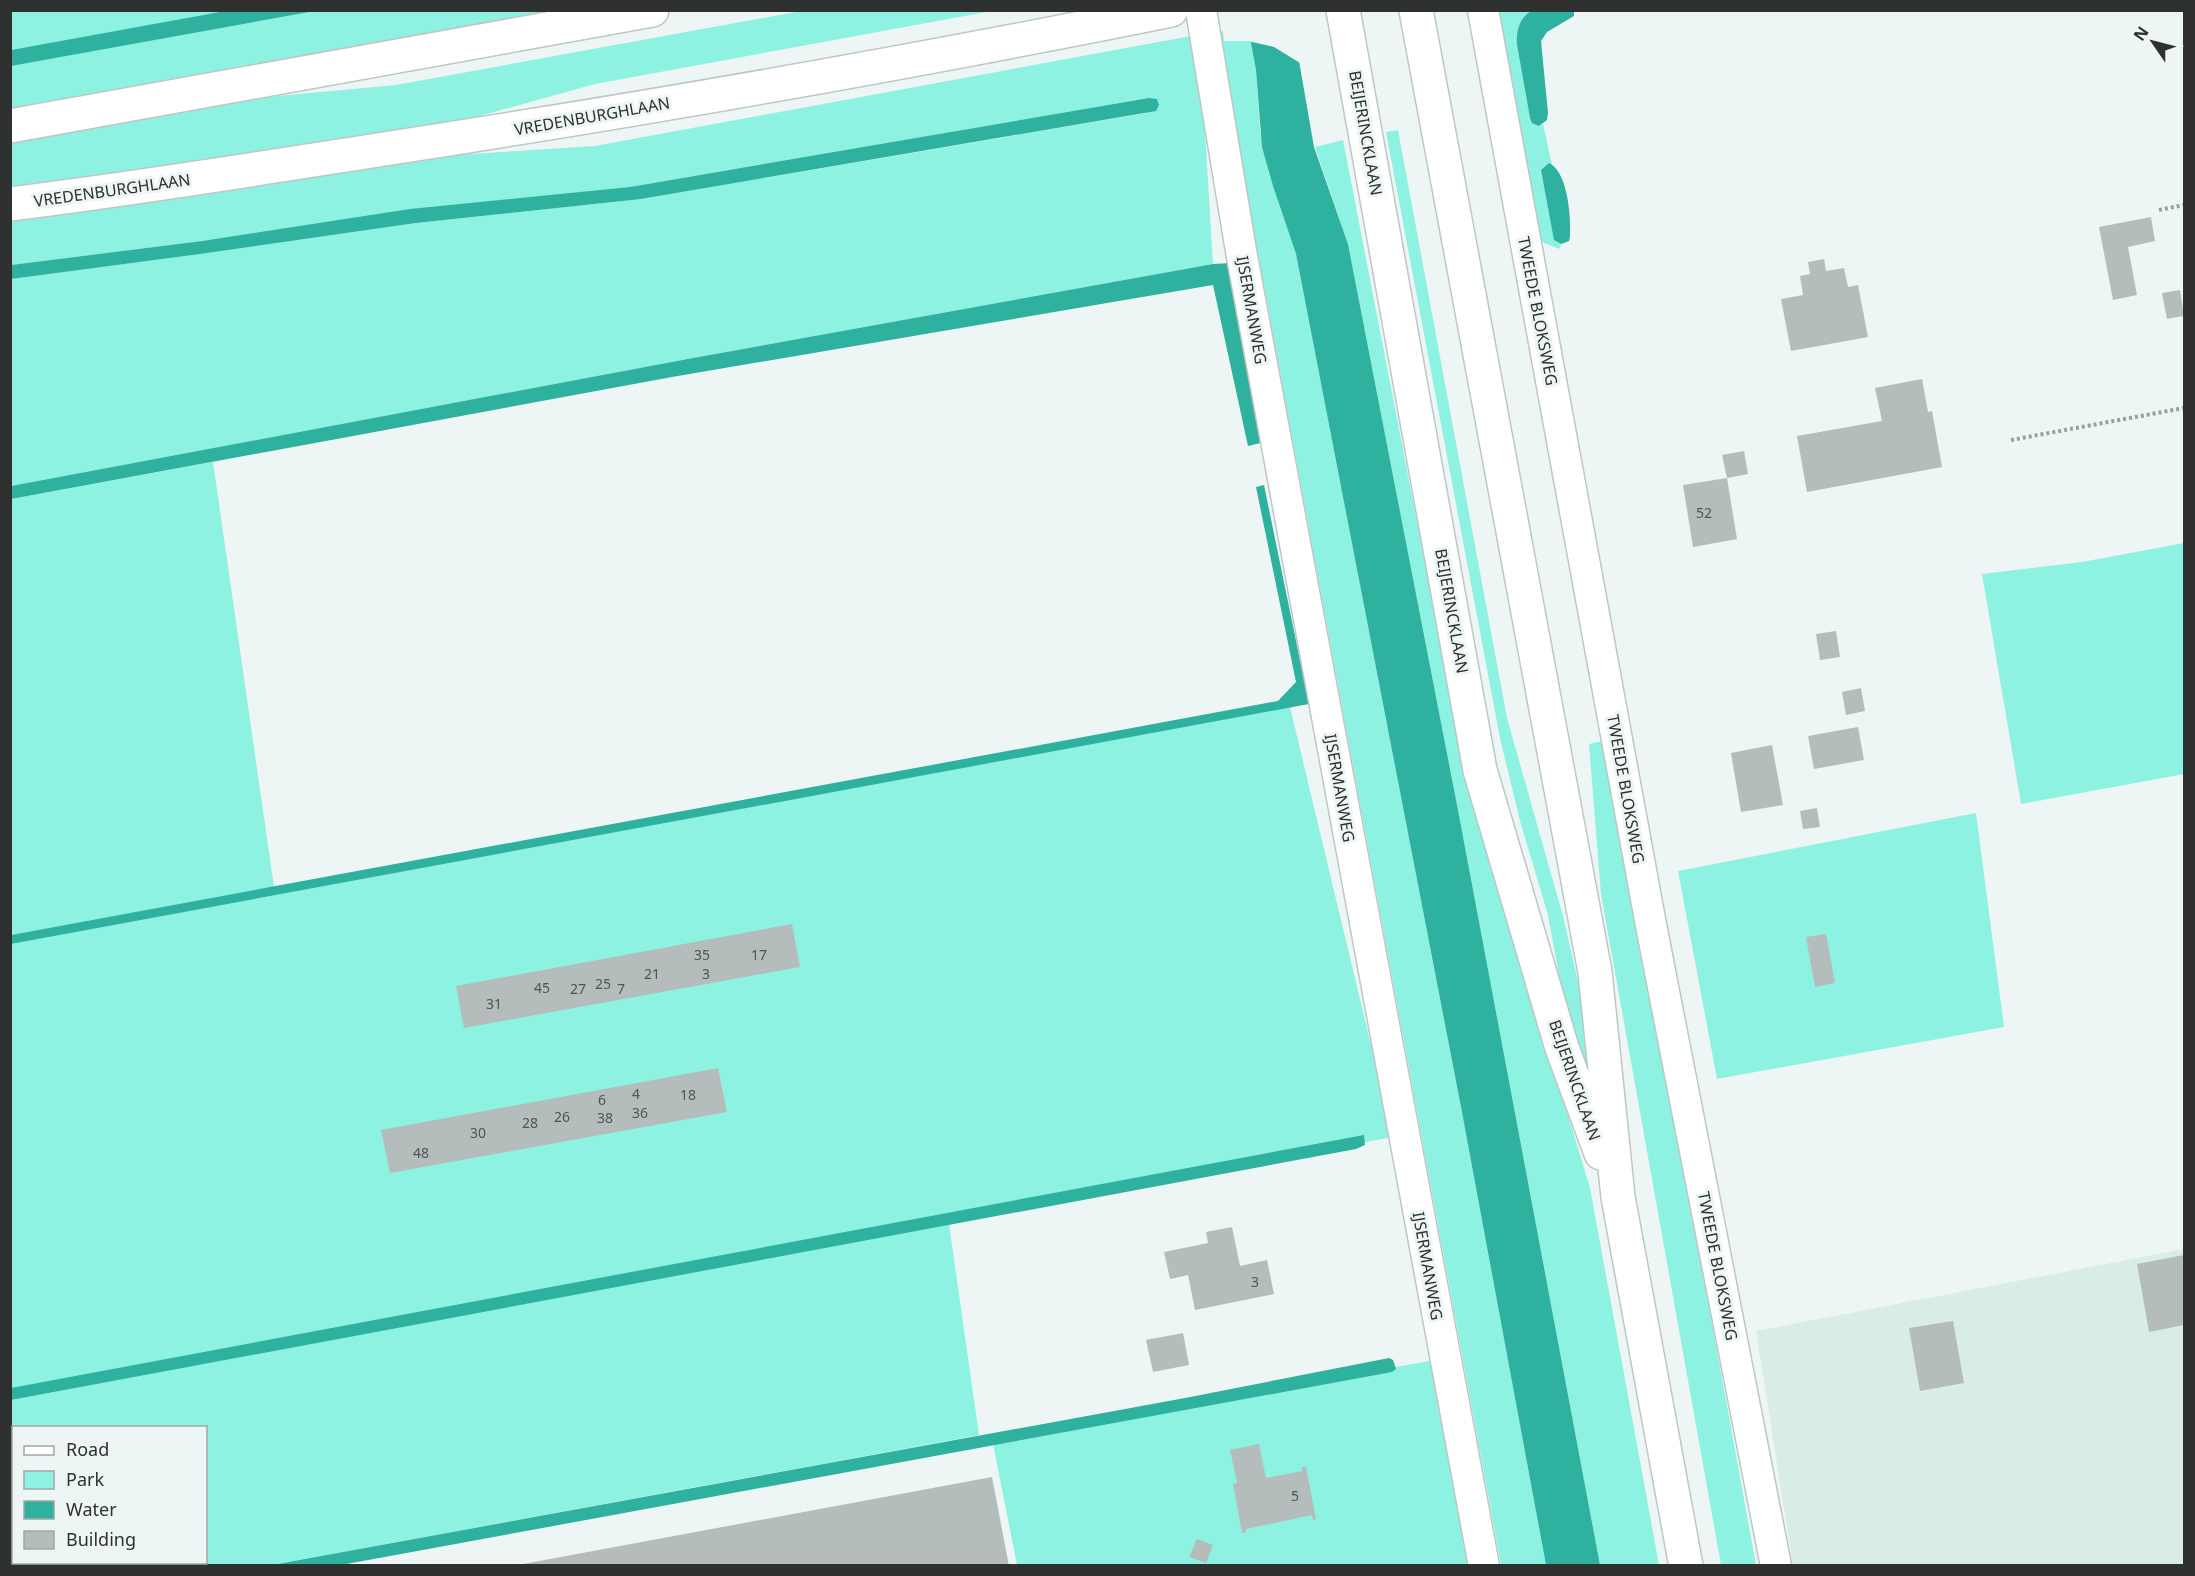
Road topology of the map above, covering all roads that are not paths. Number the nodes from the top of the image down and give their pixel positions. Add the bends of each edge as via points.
1 (652, 10) edge
2 (1171, 10) edge
3 (1201, 10) edge
4 (1343, 10) edge
5 (1416, 10) edge
6 (1483, 10) edge
7 (10, 126) edge
8 (10, 204) edge
9 (1618, 1197) junction
10 (1484, 1566) edge
11 (1686, 1566) edge
12 (1776, 1566) edge

1 - 7 main road
2 - 8 main road, VREDENBURGHLAAN via 892,64 519,128 119,191
3 - 10 street, IJSERMANWEG via 1243,263
4 - 9 main road, BEIJERINCKLAAN via 1480,770 1562,1048
5 - 9 main road, BEIJERINCKLAAN via 1595,972
6 - 12 street, TWEEDE BLOKSWEG via 1651,925
9 - 11 main road, BEIJERINCKLAAN

